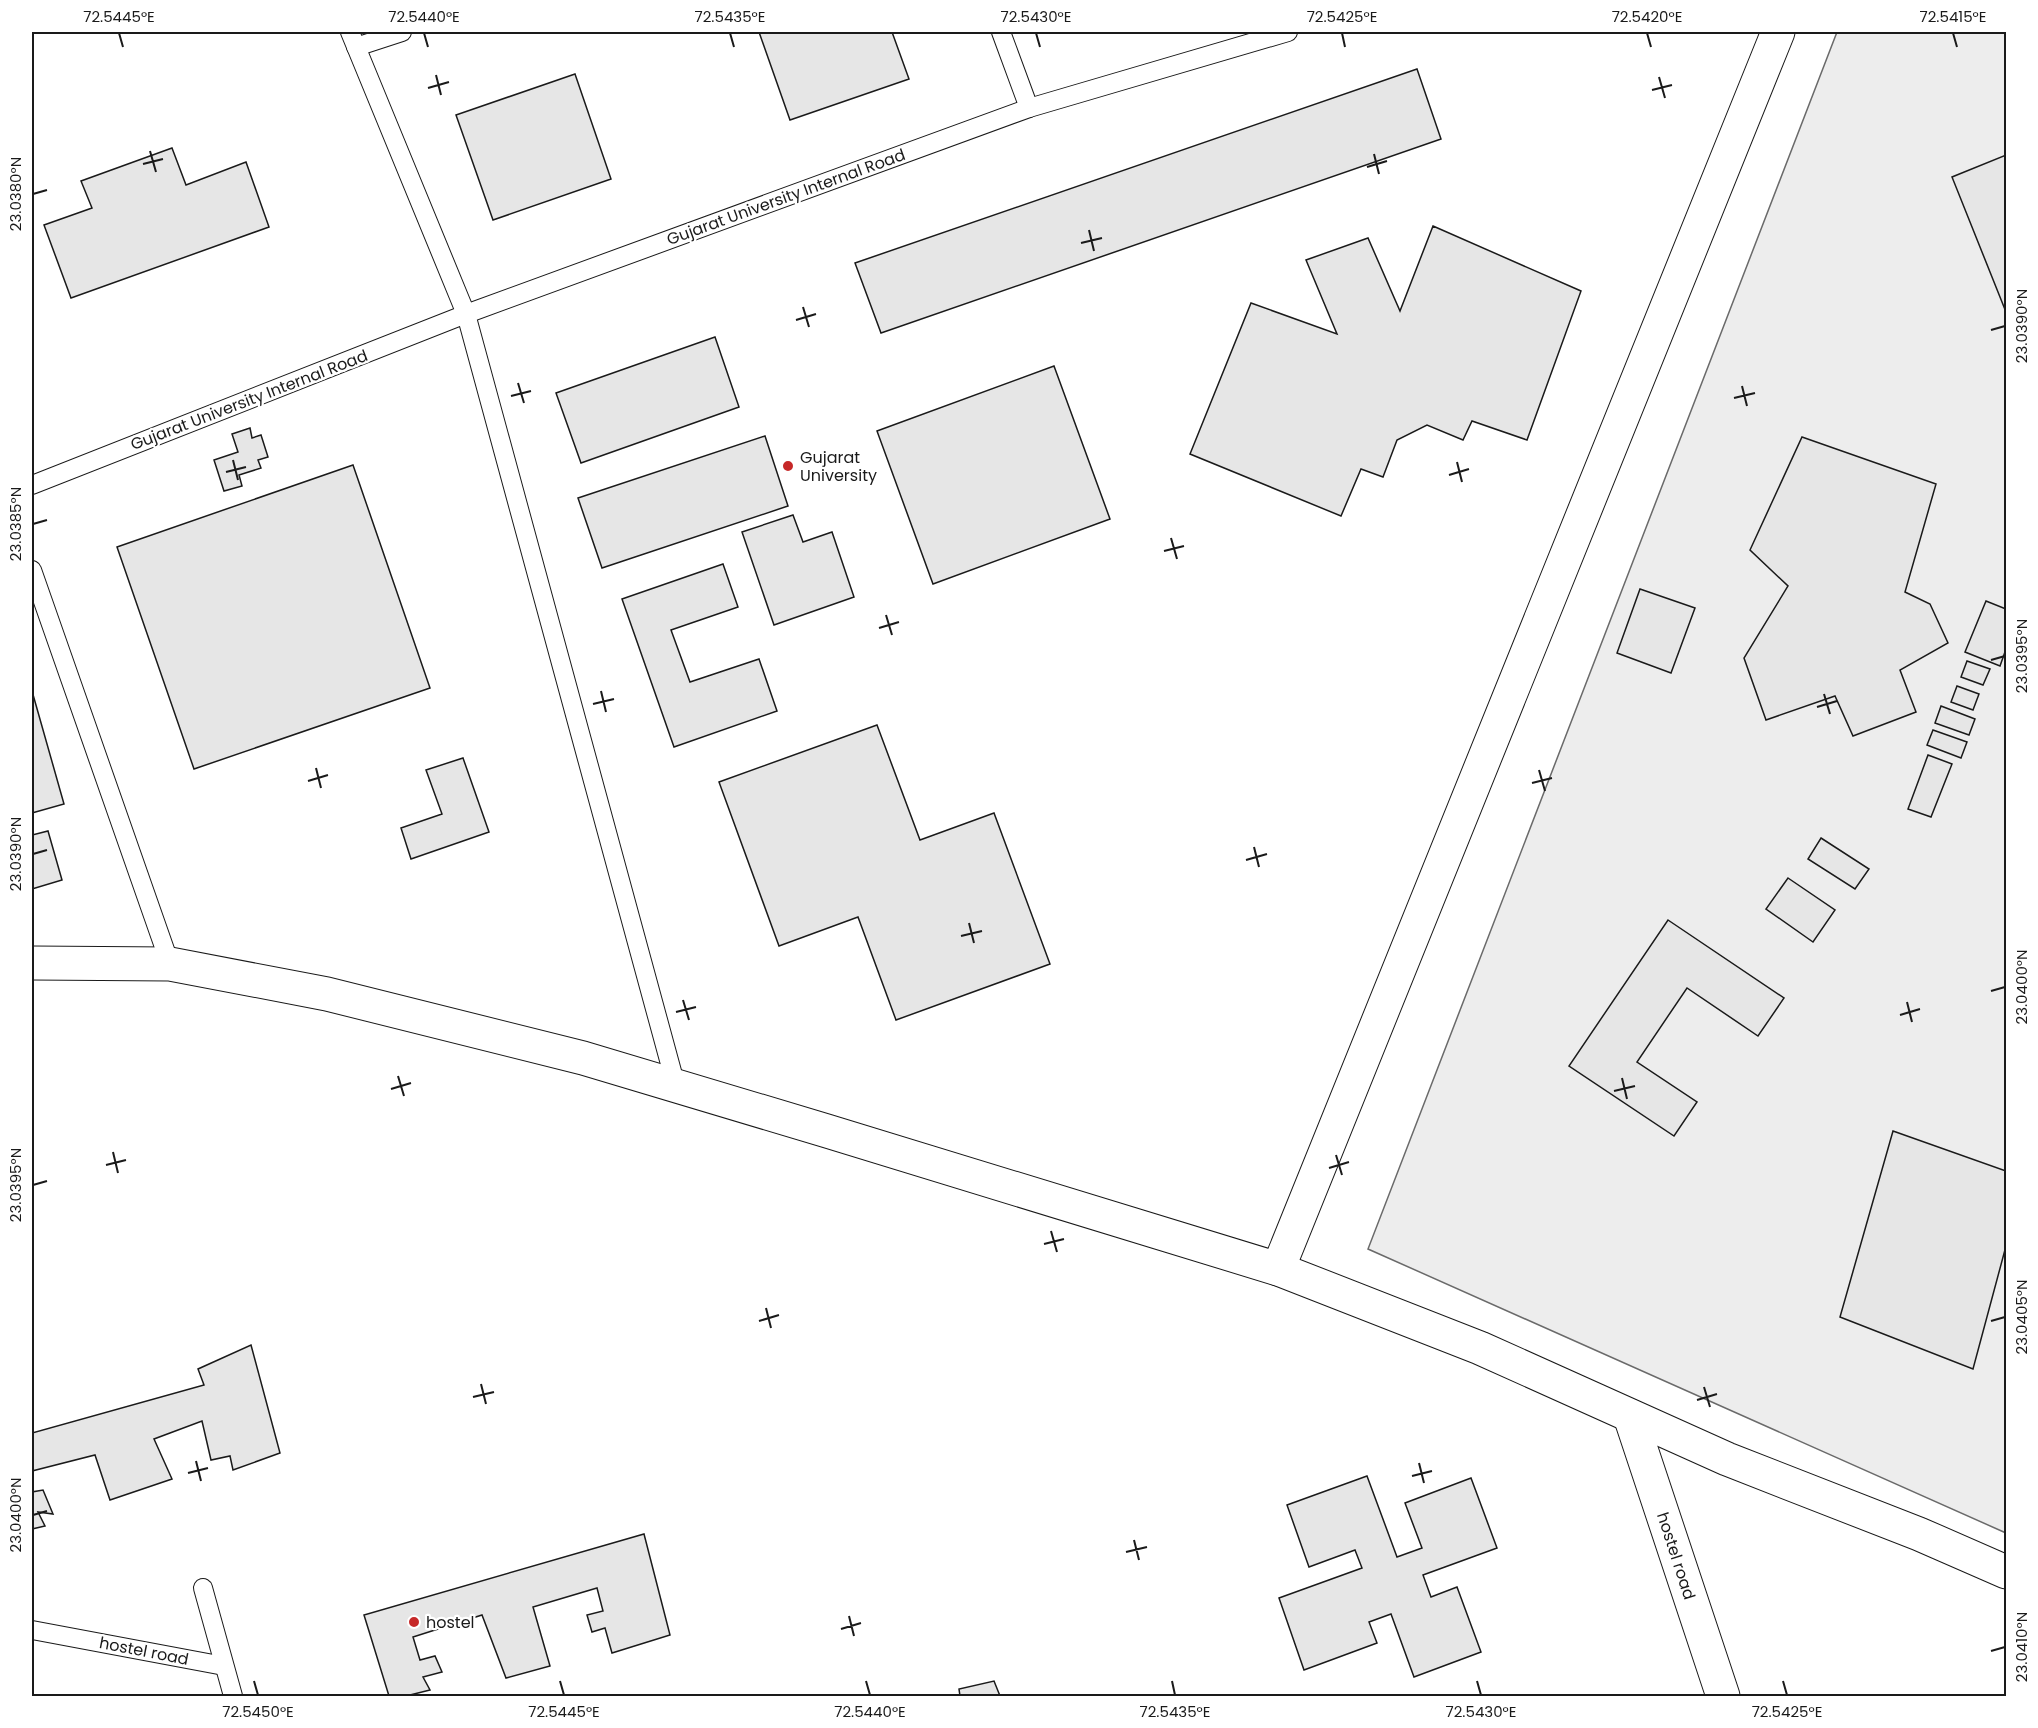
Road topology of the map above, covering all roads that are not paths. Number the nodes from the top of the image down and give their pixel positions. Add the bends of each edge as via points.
1 (402, 32) edge
2 (1000, 32) edge
3 (1288, 32) edge
4 (1778, 32) edge
5 (1249, 37) edge
6 (353, 39) edge
7 (1029, 108) junction
8 (466, 314) junction
9 (32, 485) edge
10 (32, 570) edge
11 (32, 963) edge
12 (170, 964) junction
13 (676, 1086) junction
14 (1278, 1269) junction
15 (1629, 1416) junction
16 (2007, 1572) edge
17 (203, 1588) dead end
18 (32, 1630) edge
19 (224, 1666) junction
20 (233, 1696) edge
21 (1723, 1696) edge

1 - 6 lane
2 - 7 lane
3 - 5 lane, Gujarat University Internal Road
4 - 14 street
5 - 7 lane, Gujarat University Internal Road
6 - 8 lane
7 - 8 lane, Gujarat University Internal Road
8 - 9 lane, Gujarat University Internal Road
8 - 13 lane
10 - 12 lane
11 - 12 street
12 - 13 street via 338,996 583,1058
13 - 14 street
14 - 15 street via 1480,1348
15 - 16 street
15 - 21 street, hostel road
17 - 19 lane
18 - 19 lane, hostel road
19 - 20 lane

